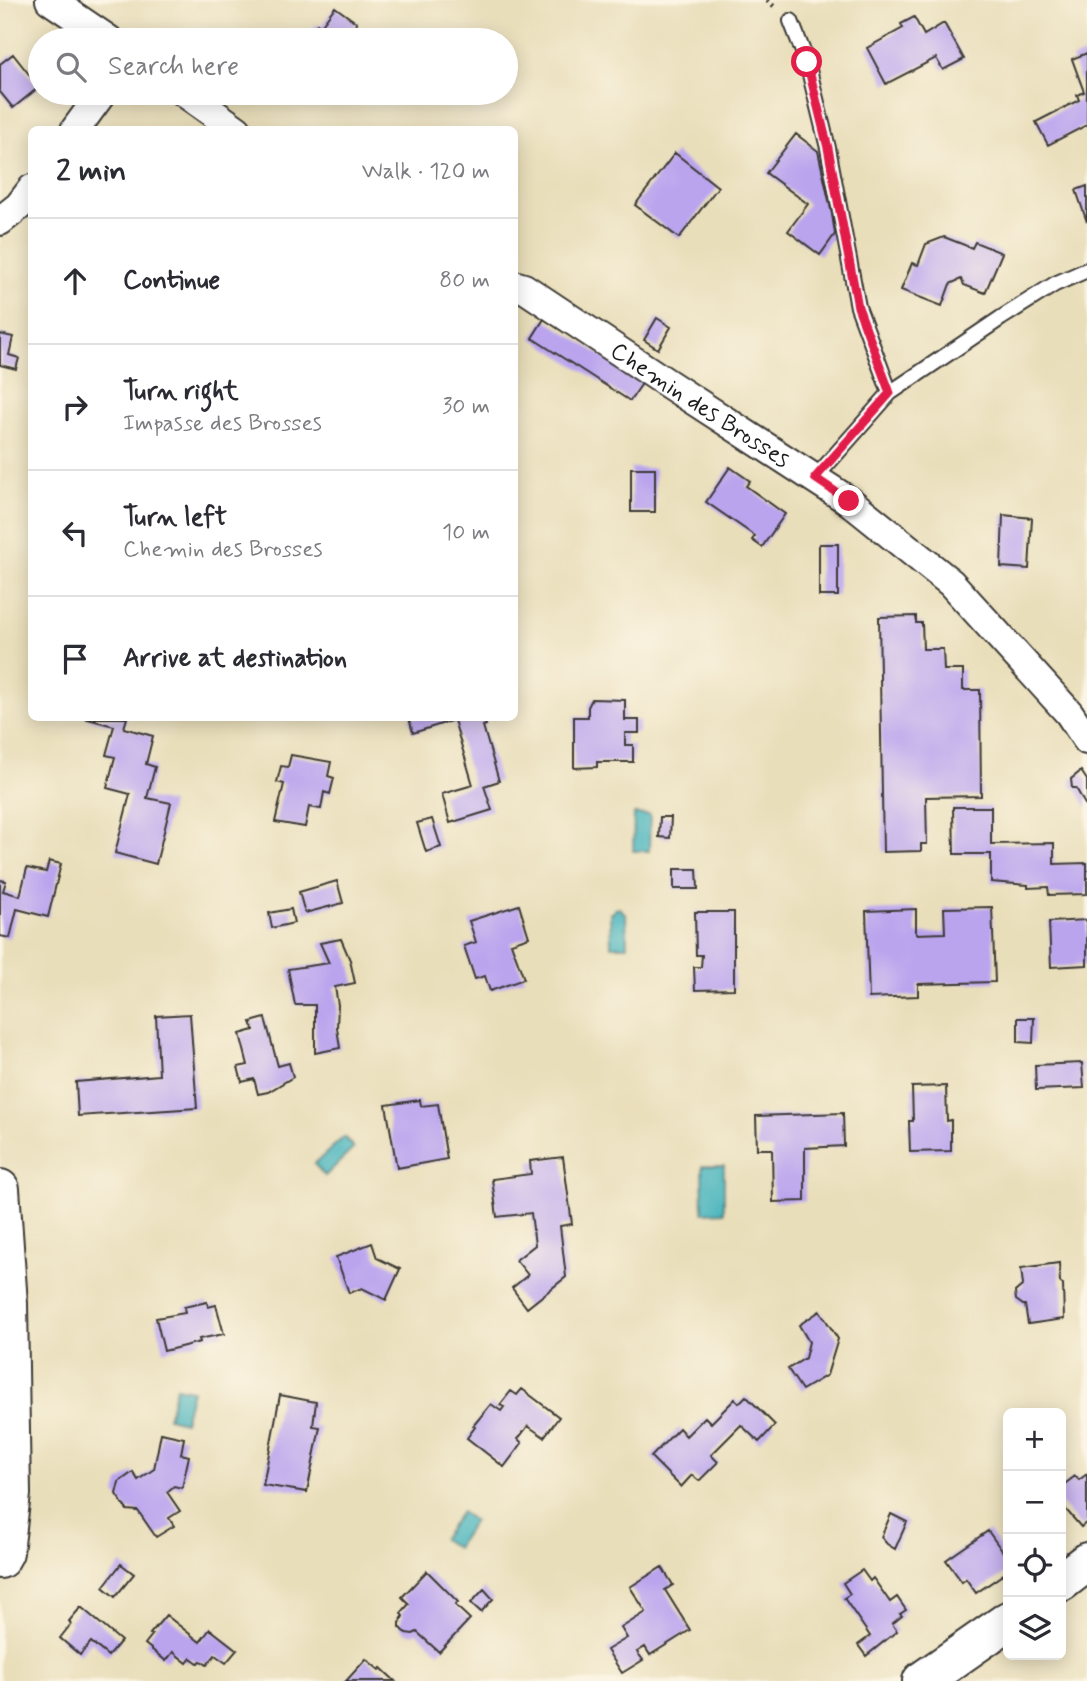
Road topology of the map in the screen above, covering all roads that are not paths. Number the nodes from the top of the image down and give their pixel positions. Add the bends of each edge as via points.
1 (50, 0) edge
2 (792, 21) dead end
3 (91, 28) edge
4 (93, 105) edge
5 (202, 105) edge
6 (78, 126) edge
7 (231, 126) edge
8 (28, 194) edge
9 (0, 221) edge
10 (1087, 270) edge
11 (518, 286) edge
12 (890, 393) junction
13 (815, 478) junction
14 (1087, 740) edge
15 (0, 1189) edge
16 (0, 1559) edge
17 (1087, 1562) edge
18 (1066, 1578) edge
19 (1003, 1624) edge
20 (922, 1681) edge

1 - 3 street
2 - 12 lane via 828,148 858,307
4 - 6 street
5 - 7 street
8 - 9 street
10 - 12 lane via 1055,284
11 - 13 street, Chemin des Brosses
12 - 13 lane
13 - 14 street, Chemin des Brosses via 951,583 1069,713
15 - 16 street via 8,1304 11,1494
17 - 18 street
19 - 20 street

